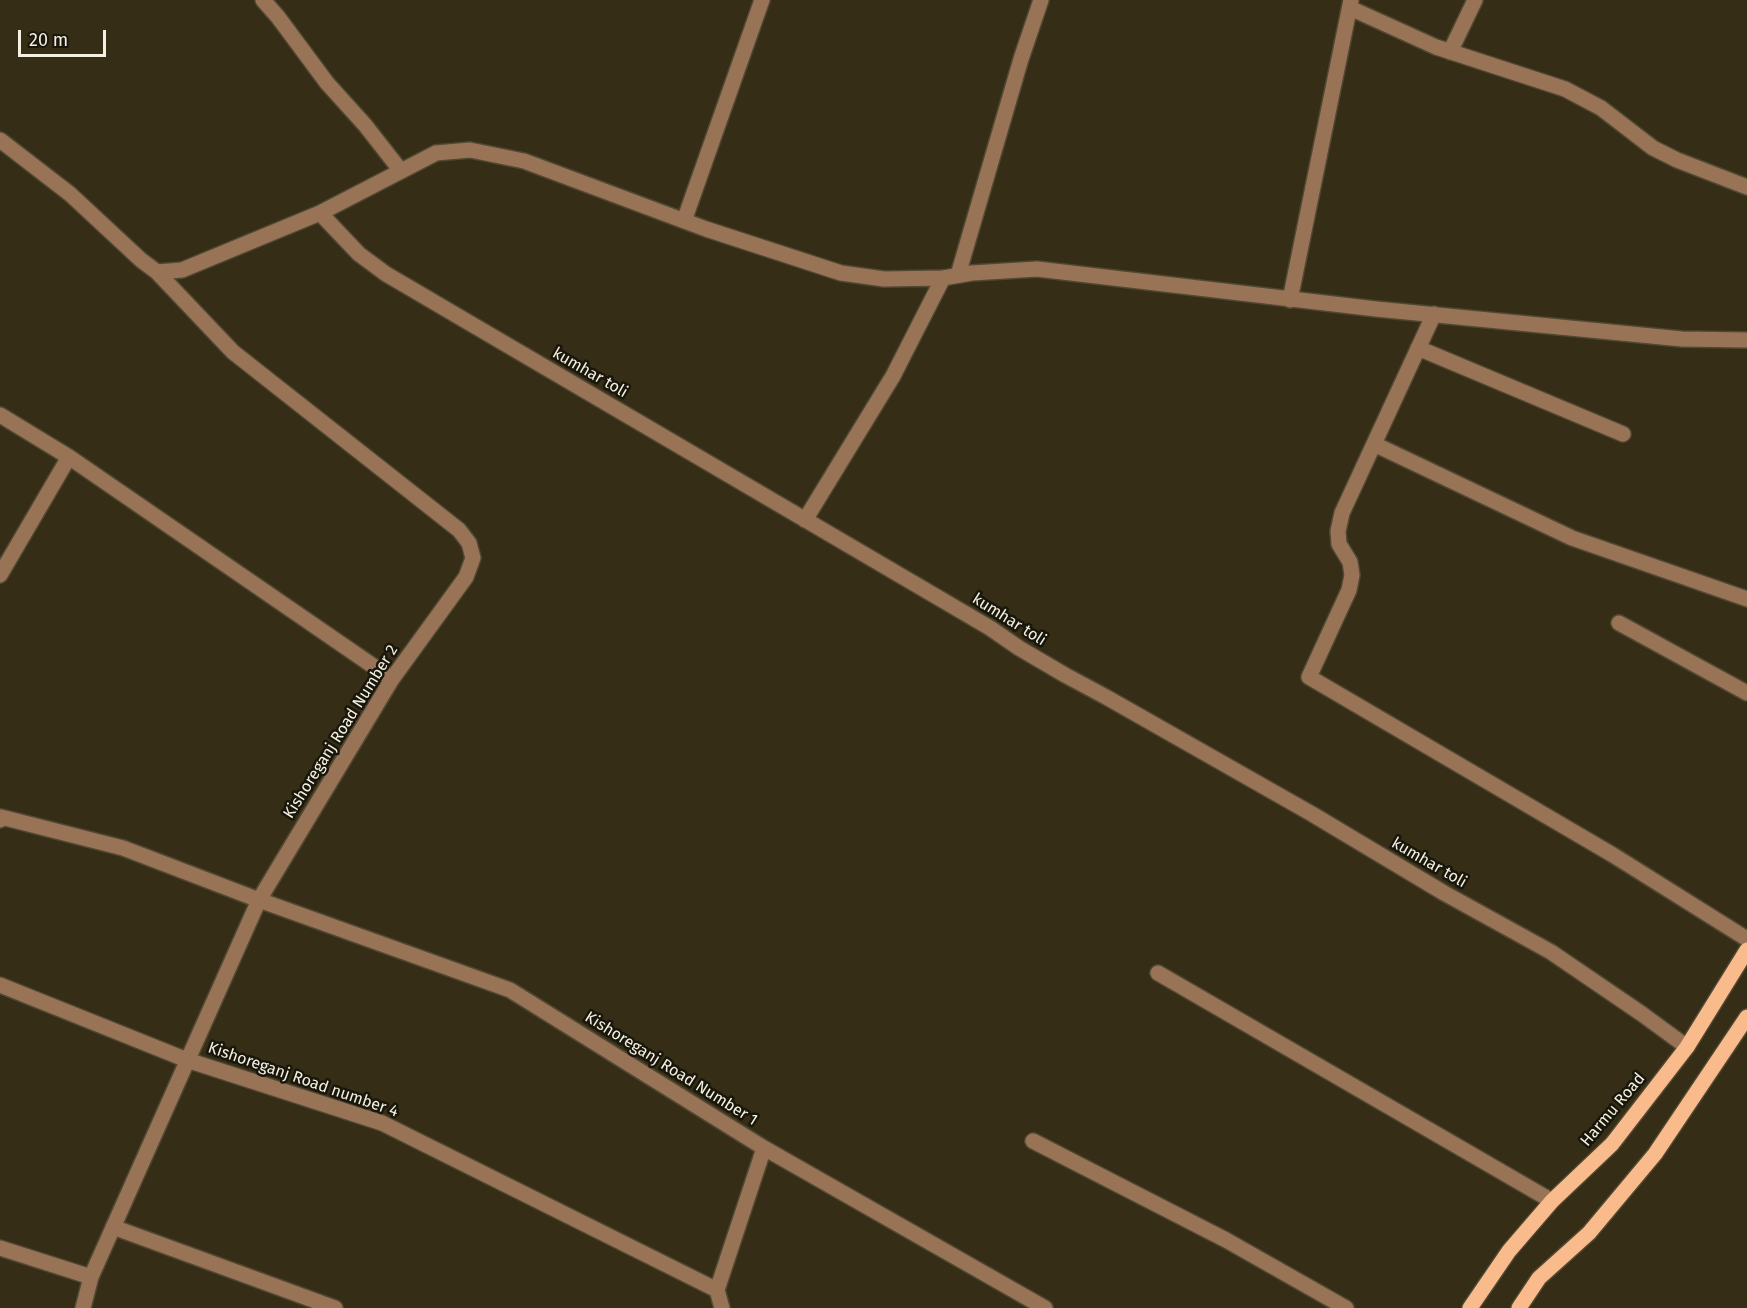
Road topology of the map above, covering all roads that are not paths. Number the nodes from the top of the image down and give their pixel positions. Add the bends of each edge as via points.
1 (263, 0) edge
2 (762, 0) edge
3 (1041, 0) edge
4 (1475, 0) edge
5 (1351, 4) edge
6 (1450, 52) junction
7 (0, 140) edge
8 (401, 171) junction
9 (1747, 187) edge
10 (320, 213) junction
11 (684, 221) junction
12 (157, 272) junction
13 (951, 277) junction
14 (1290, 300) junction
15 (1434, 314) junction
16 (1747, 340) edge
17 (1418, 348) junction
18 (0, 415) edge
19 (1623, 434) dead end
20 (1374, 444) junction
21 (69, 457) junction
22 (805, 520) junction
23 (0, 574) edge
24 (1747, 599) edge
25 (1619, 623) dead end
26 (392, 679) junction
27 (1747, 693) edge
28 (0, 820) edge
29 (259, 900) junction
30 (1747, 939) edge
31 (1747, 950) edge
32 (1158, 974) dead end
33 (0, 985) edge
34 (1747, 1017) edge
35 (1687, 1047) junction
36 (187, 1060) junction
37 (1033, 1141) dead end
38 (764, 1148) junction
39 (1552, 1201) junction
40 (113, 1227) junction
41 (0, 1248) edge
42 (91, 1277) junction
43 (717, 1290) junction
44 (83, 1308) edge
45 (334, 1308) edge
46 (722, 1308) edge
47 (1045, 1308) edge
48 (1346, 1308) edge
49 (1470, 1308) edge
50 (1519, 1308) edge

1 - 8 street
2 - 11 street
3 - 13 street
4 - 6 street
5 - 6 street
5 - 14 street
6 - 9 street via 1565,89 1600,108 1653,148
7 - 12 street, Kishoreganj Road Number 2 via 70,194
8 - 10 street
8 - 11 street via 436,153 470,150 524,161
10 - 12 street via 182,270
10 - 22 street, kumhar toli via 359,254 386,274
11 - 13 street via 841,273 884,279
12 - 26 street, Kishoreganj Road Number 2 via 233,352 459,530 470,543 473,558 466,577
13 - 14 street via 1037,269
13 - 22 street
14 - 15 street
15 - 16 street via 1682,339
15 - 17 street
17 - 19 street
17 - 20 street
18 - 21 street
20 - 24 street via 1572,538
20 - 30 street via 1342,513 1338,531 1339,544 1350,562 1349,590 1309,677 1613,855
21 - 23 street
21 - 26 street
22 - 35 street, kumhar toli via 1065,675 1551,952
25 - 27 street
26 - 29 street, Kishoreganj Road Number 2
28 - 29 street, Kishoreganj Road Number 1 via 1,817 123,848
29 - 36 street, Kishoreganj Road Number 2
29 - 38 street, Kishoreganj Road Number 1 via 510,990
31 - 35 main road, Harmu Road
32 - 39 street
33 - 36 street, Kishoreganj Road number 4
34 - 50 main road via 1655,1154 1589,1233 1539,1278
35 - 39 main road, Harmu Road via 1612,1144
36 - 40 street, Kishoreganj Road Number 2
36 - 43 street, Kishoreganj Road number 4 via 382,1123
37 - 48 street via 1226,1240
38 - 43 street
38 - 47 street, Kishoreganj Road Number 1
39 - 49 main road, Harmu Road via 1509,1251
40 - 42 street, Kishoreganj Road Number 2
40 - 45 street
41 - 42 street
42 - 44 street, Kishoreganj Road Number 2
43 - 46 street

